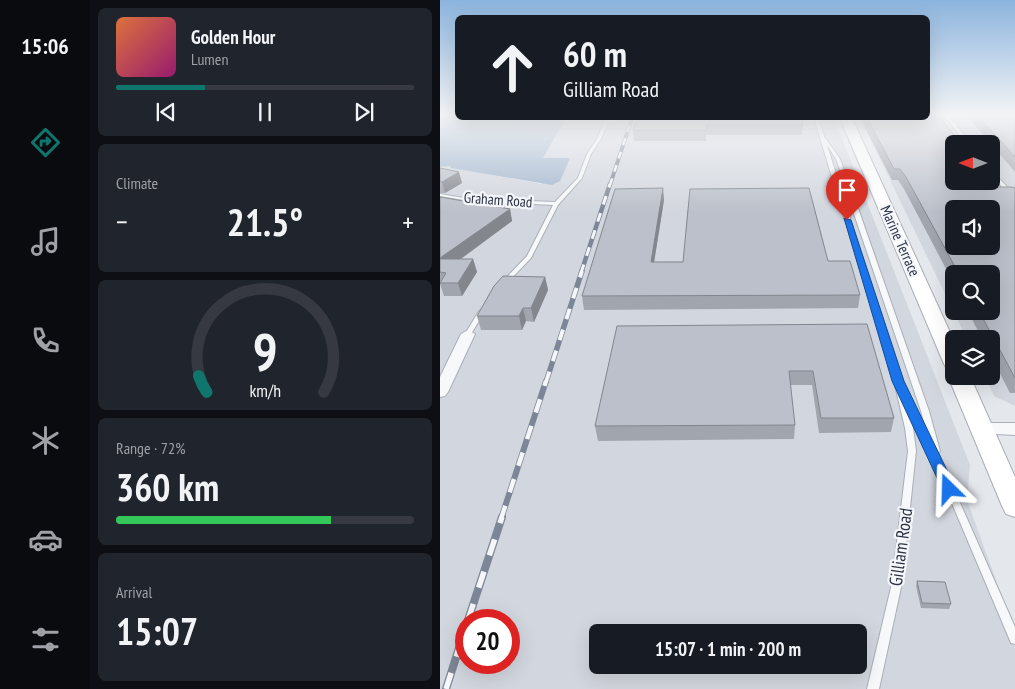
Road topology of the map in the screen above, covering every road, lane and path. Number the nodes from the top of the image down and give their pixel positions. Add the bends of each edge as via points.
1 (594, 147) edge
2 (825, 147) edge
3 (830, 147) edge
4 (859, 147) edge
5 (1000, 181) edge
6 (849, 189) dead end
7 (440, 195) edge
8 (1014, 198) edge
9 (556, 204) junction
10 (855, 208) dead end
11 (501, 287) edge
12 (485, 306) edge
13 (468, 334) joint
14 (945, 344) edge
15 (898, 381) junction
16 (963, 385) edge
17 (440, 392) edge
18 (982, 429) junction
19 (1015, 429) edge
20 (941, 468) junction
21 (1015, 506) edge
22 (1015, 639) edge
23 (873, 689) edge

1 - 9 lane via 580,178
2 - 15 lane, Gilliam Road
3 - 6 lane
4 - 14 main road, Marine Terrace
5 - 8 lane
7 - 9 lane, Graham Road via 470,200
9 - 11 lane via 529,257
10 - 20 lane via 925,411
12 - 13 lane
13 - 17 street
15 - 20 lane
15 - 23 lane, Gilliam Road via 912,451 897,583
16 - 18 main road
18 - 19 street
18 - 21 main road
20 - 22 lane

